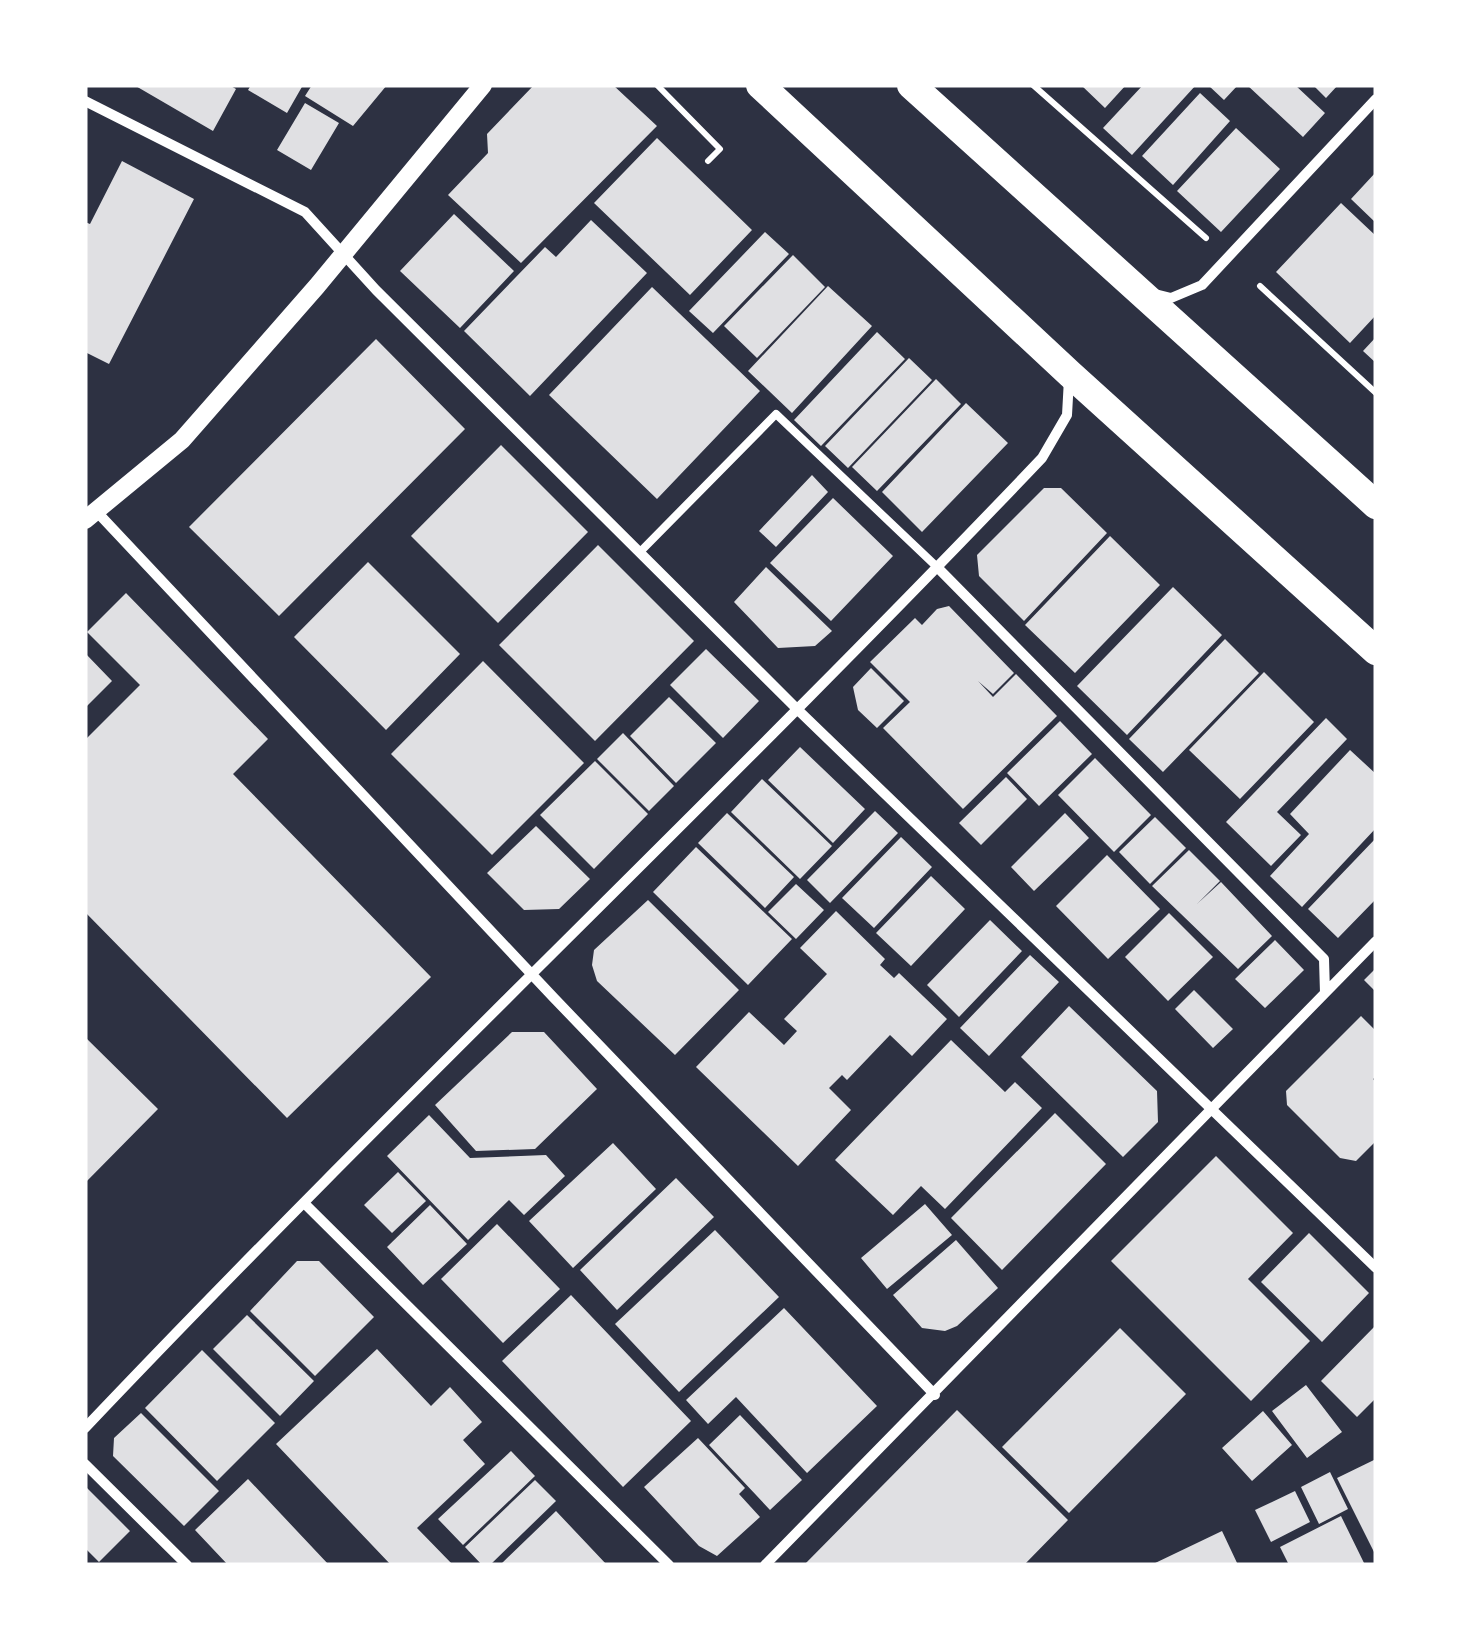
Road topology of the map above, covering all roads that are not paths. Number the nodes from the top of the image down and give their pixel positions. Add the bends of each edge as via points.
1 (483, 85) edge
2 (760, 85) edge
3 (911, 85) edge
4 (1376, 99) edge
5 (85, 101) edge
6 (344, 254) junction
7 (1140, 290) junction
8 (1070, 374) junction
9 (1376, 505) edge
10 (91, 516) edge
11 (640, 552) junction
12 (936, 567) junction
13 (1376, 651) edge
14 (798, 710) junction
15 (1376, 941) edge
16 (533, 976) junction
17 (1326, 993) junction
18 (1212, 1112) junction
19 (304, 1202) junction
20 (1376, 1268) edge
21 (935, 1394) junction
22 (85, 1428) edge
23 (85, 1464) edge
24 (187, 1565) edge
25 (669, 1565) edge
26 (765, 1565) edge

1 - 6 street
2 - 8 highway
3 - 7 highway
4 - 7 street via 1202,285 1171,298
5 - 6 street via 305,212
6 - 10 street via 182,440
6 - 11 street
7 - 9 highway
8 - 12 street via 1067,415 1042,458
8 - 13 highway
10 - 16 street
11 - 12 lane via 776,414
11 - 14 street
12 - 14 street
12 - 17 street via 1324,959
14 - 16 street
14 - 18 street
15 - 17 street
16 - 19 street
16 - 21 street
17 - 18 street
18 - 20 street
18 - 21 street
19 - 22 street
19 - 25 street
21 - 26 street
23 - 24 street

